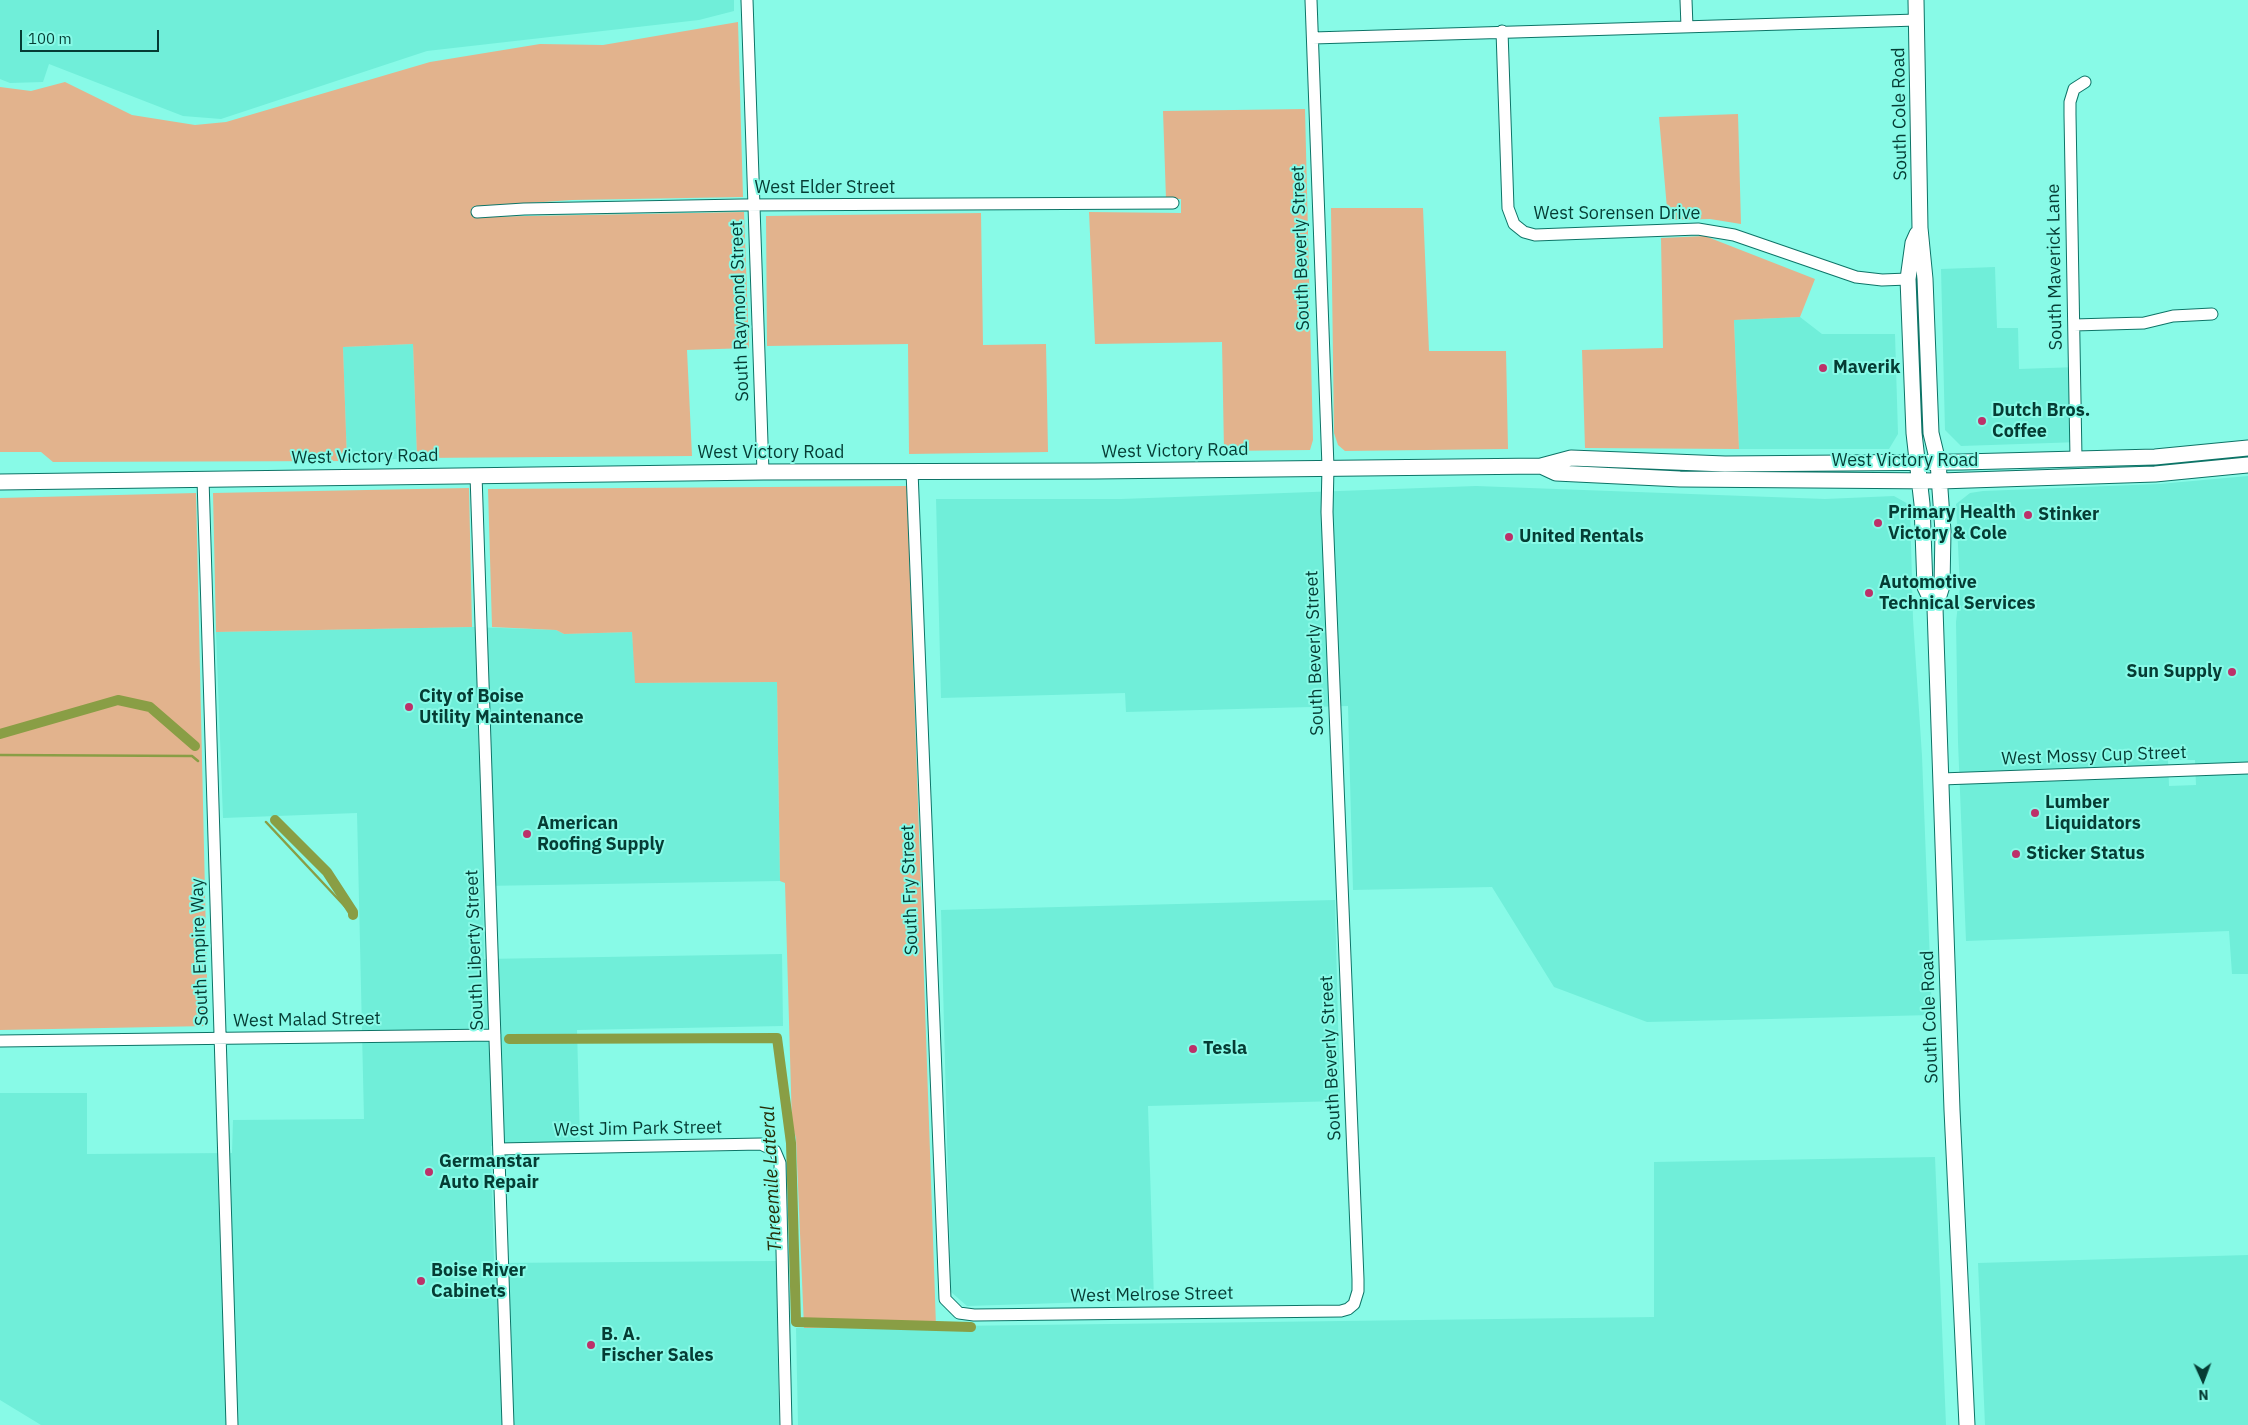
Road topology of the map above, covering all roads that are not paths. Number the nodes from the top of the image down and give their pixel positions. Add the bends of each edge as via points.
1 (747, 0) edge
2 (1311, 0) edge
3 (1686, 0) edge
4 (1916, 0) edge
5 (1917, 20) junction
6 (1687, 27) junction
7 (1502, 31) junction
8 (1313, 38) junction
9 (2085, 82) dead end
10 (1173, 203) dead end
11 (753, 206) junction
12 (477, 212) dead end
13 (1920, 228) junction
14 (1908, 279) junction
15 (1926, 310) junction
16 (2212, 314) dead end
17 (2074, 325) junction
18 (2248, 448) edge
19 (2248, 454) edge
20 (2076, 458) junction
21 (1644, 461) junction
22 (1917, 462) junction
23 (1938, 462) junction
24 (2248, 465) edge
25 (1541, 466) junction
26 (1328, 467) junction
27 (2219, 468) junction
28 (912, 471) junction
29 (763, 472) junction
30 (1590, 474) junction
31 (476, 475) junction
32 (203, 479) junction
33 (1920, 480) junction
34 (1940, 481) junction
35 (0, 482) edge
36 (1935, 608) junction
37 (2248, 768) edge
38 (1941, 779) junction
39 (495, 1035) junction
40 (221, 1038) junction
41 (0, 1041) edge
42 (499, 1148) junction
43 (1354, 1304) joint
44 (951, 1306) joint
45 (232, 1425) edge
46 (508, 1425) edge
47 (786, 1425) edge
48 (1967, 1425) edge

1 - 11 street, South Raymond Street
2 - 8 street, South Beverly Street
3 - 6 street
4 - 5 main road, South Cole Road
5 - 6 street
5 - 13 main road, South Cole Road
6 - 7 street
7 - 8 street
7 - 14 street, West Sorensen Drive via 1508,208 1514,224 1524,232 1535,235 1698,229 1734,235 1847,275 1870,280
8 - 26 street, South Beverly Street
9 - 17 street, South Maverick Lane via 2074,90 2070,102
10 - 11 street, West Elder Street
11 - 12 street, West Elder Street
11 - 29 street, South Raymond Street
13 - 14 main road, South Cole Road via 1913,243
13 - 15 main road, South Cole Road
14 - 15 main road, South Cole Road via 1922,296
14 - 22 main road, South Cole Road
15 - 23 main road, South Cole Road via 1931,433
16 - 17 street via 2173,316 2144,323
17 - 20 street, South Maverick Lane
18 - 20 main road, West Victory Road via 2155,457
19 - 27 main road, West Victory Road via 2226,459
20 - 23 main road, West Victory Road
21 - 22 main road, West Victory Road via 1725,464
21 - 25 main road, West Victory Road via 1571,458
21 - 30 main road, West Victory Road via 1595,466
22 - 23 main road, West Victory Road
22 - 33 main road, South Cole Road
23 - 34 main road, South Cole Road
24 - 27 main road, West Victory Road
25 - 26 main road, West Victory Road
25 - 30 main road, West Victory Road via 1556,473
26 - 28 main road, West Victory Road via 1095,472
26 - 43 street, South Beverly Street via 1327,522 1358,1279
27 - 34 main road, West Victory Road via 2156,474
28 - 29 main road, West Victory Road
28 - 44 street, South Fry Street via 944,1280 945,1298
29 - 31 main road, West Victory Road
30 - 33 main road, West Victory Road via 1680,479
31 - 32 main road, West Victory Road
31 - 39 street, South Liberty Street
32 - 35 main road, West Victory Road
32 - 40 street, South Empire Way
33 - 34 main road, West Victory Road
33 - 36 main road, South Cole Road via 1925,587
34 - 36 main road, South Cole Road via 1942,586
36 - 38 main road, South Cole Road
37 - 38 street, West Mossy Cup Street
38 - 48 main road, South Cole Road
39 - 40 street, West Malad Street
39 - 42 street, South Liberty Street
40 - 41 street, West Malad Street
40 - 45 street, South Empire Way
42 - 46 street, South Liberty Street
42 - 47 street, West Jim Park Street via 761,1144 775,1151 780,1163
43 - 44 street, West Melrose Street via 1341,1311 974,1315 959,1313

